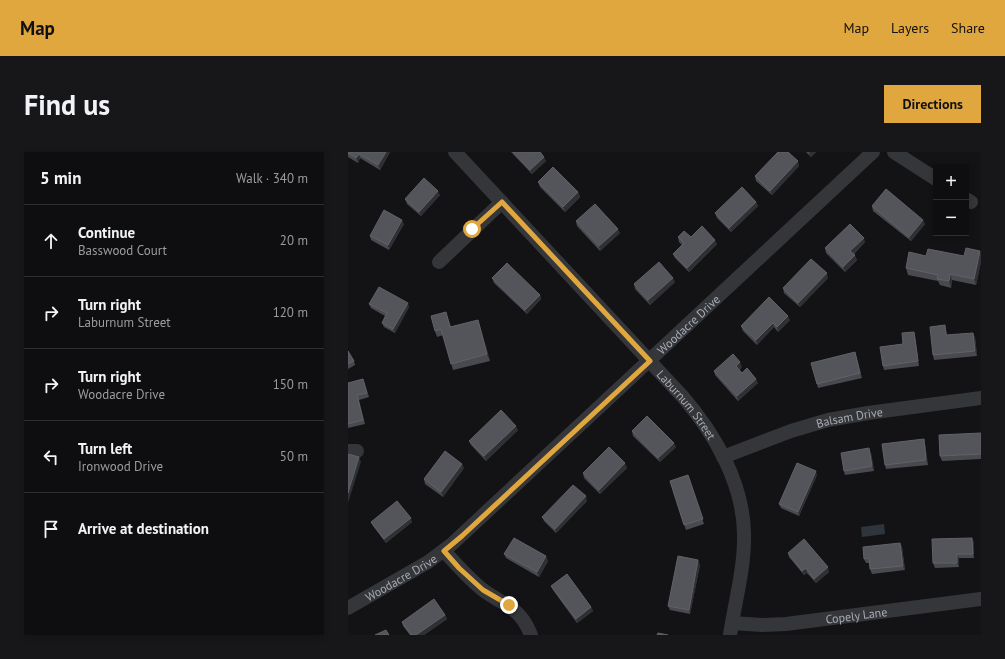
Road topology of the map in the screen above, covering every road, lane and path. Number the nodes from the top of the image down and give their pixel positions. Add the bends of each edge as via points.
1 (455, 152) edge
2 (873, 152) edge
3 (894, 152) edge
4 (933, 177) edge
5 (502, 202) junction
6 (439, 262) dead end
7 (650, 361) junction
8 (981, 398) edge
9 (723, 457) junction
10 (444, 551) junction
11 (981, 599) edge
12 (348, 608) edge
13 (731, 629) edge
14 (531, 635) edge

1 - 5 street, Laburnum Street
2 - 7 street, Woodacre Drive
3 - 4 street
5 - 6 street
5 - 7 street, Laburnum Street
7 - 9 street, Laburnum Street via 703,421
7 - 10 street, Woodacre Drive
8 - 9 street, Balsam Drive via 868,412 828,420 790,431
9 - 13 street, Laburnum Street via 736,487 744,533 742,563
10 - 12 street, Woodacre Drive
10 - 14 street via 483,590 516,611
11 - 13 street, Copely Lane

